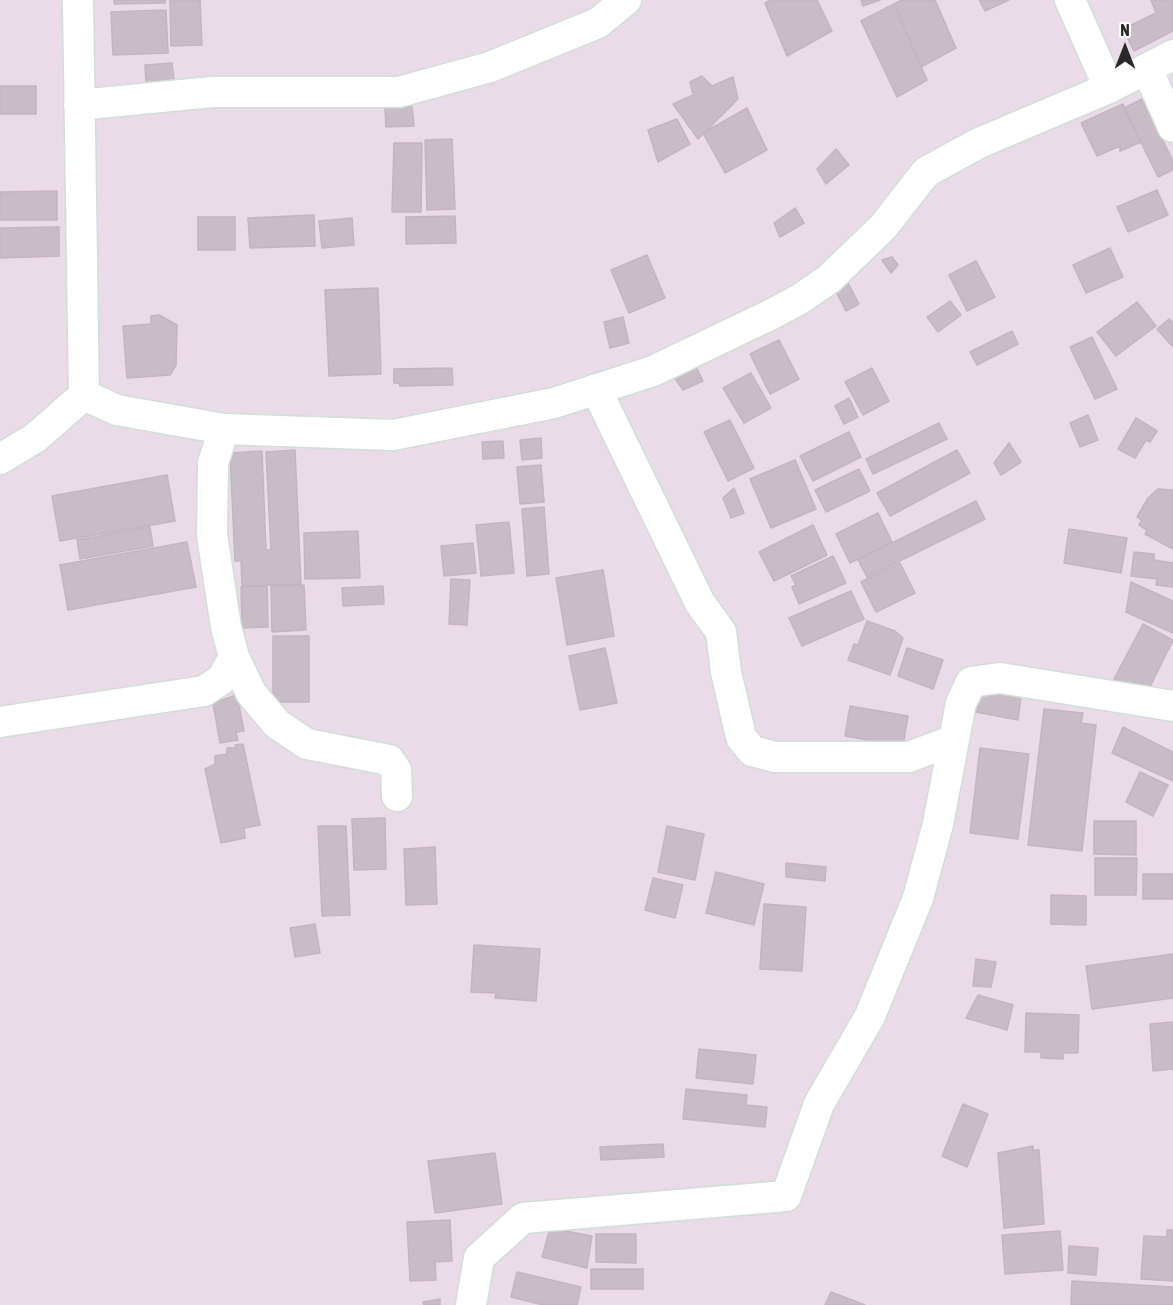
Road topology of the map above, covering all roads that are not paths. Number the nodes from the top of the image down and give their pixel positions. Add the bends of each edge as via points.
1 (78, 0) edge
2 (626, 0) edge
3 (1070, 0) edge
4 (1173, 55) edge
5 (1147, 69) junction
6 (1109, 88) junction
7 (79, 105) junction
8 (1173, 127) edge
9 (596, 390) junction
10 (84, 396) junction
11 (224, 429) junction
12 (0, 459) edge
13 (234, 657) junction
14 (1173, 706) edge
15 (0, 722) edge
16 (954, 740) junction
17 (398, 796) dead end
18 (471, 1305) edge

1 - 7 street
2 - 7 street via 598,23 490,68 399,92 212,92
3 - 6 street
4 - 5 street
5 - 6 street
5 - 8 street
6 - 9 street via 978,143 926,172 883,226 829,279 800,299 654,371
7 - 10 street
9 - 11 street via 554,403 393,435
9 - 16 street via 700,603 721,632 741,737 752,751 775,757 909,757
10 - 11 street via 117,410
10 - 12 street via 35,438
11 - 13 street via 213,463 212,535
13 - 15 street via 222,679 204,690
13 - 17 street via 251,693 277,724 307,744 389,760 396,770
14 - 16 street via 1000,678 971,682 960,703
16 - 18 street via 938,824 918,898 870,1016 819,1104 786,1196 523,1218 479,1258

